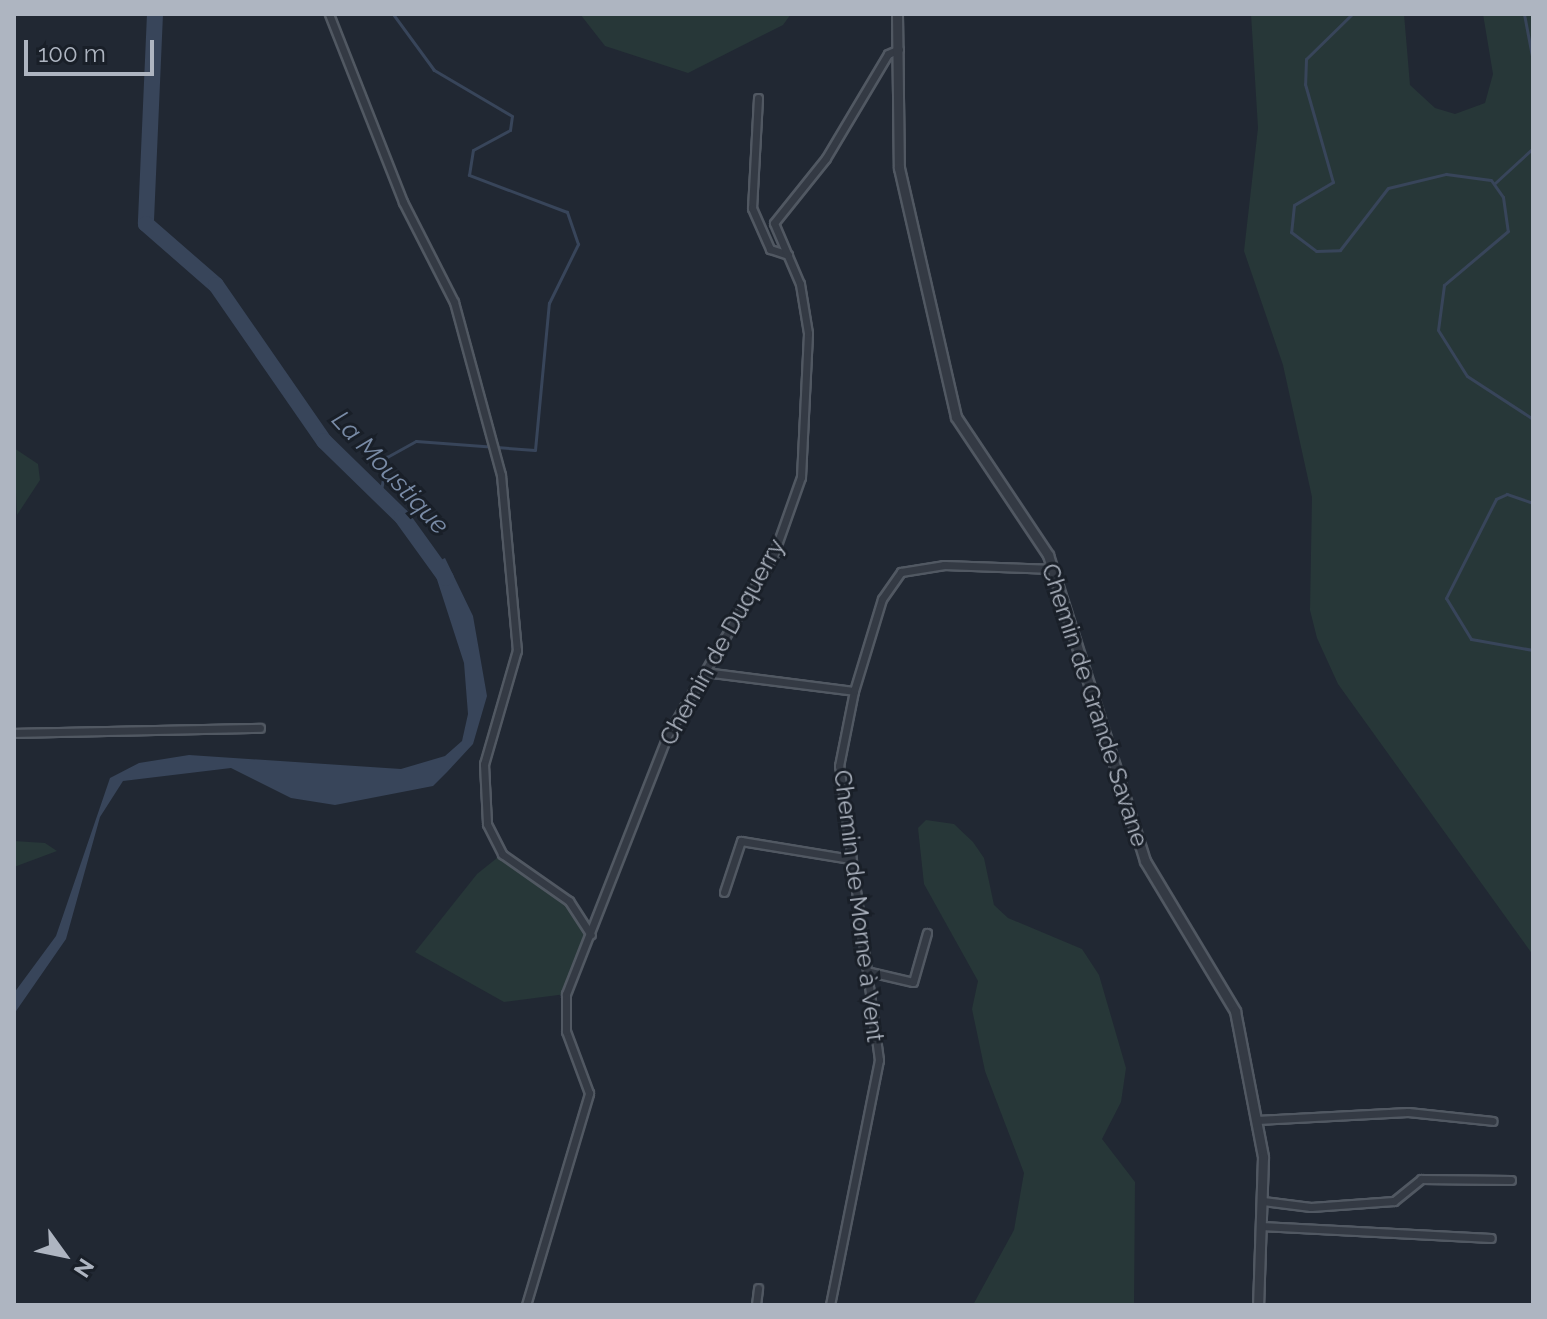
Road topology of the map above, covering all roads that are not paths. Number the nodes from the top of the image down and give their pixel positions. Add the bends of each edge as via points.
1 (329, 14) edge
2 (897, 14) edge
3 (899, 49) junction
4 (758, 98) dead end
5 (788, 255) junction
6 (1054, 569) junction
7 (704, 672) junction
8 (854, 691) junction
9 (260, 728) dead end
10 (14, 733) edge
11 (851, 859) junction
12 (724, 892) dead end
13 (927, 933) dead end
14 (591, 935) junction
15 (870, 972) junction
16 (1257, 1120) junction
17 (1493, 1121) dead end
18 (1511, 1180) dead end
19 (1263, 1201) junction
20 (1261, 1226) junction
21 (1491, 1238) dead end
22 (758, 1288) dead end
23 (526, 1305) edge
24 (756, 1305) edge
25 (830, 1305) edge
26 (1258, 1305) edge

1 - 14 street via 403,202 454,302 494,442 517,650 484,764 482,804 502,854 569,901
2 - 3 street, Chemin de Grande Savane
3 - 5 street, Chemin de Duquerry via 888,54 811,180 777,214 775,231
3 - 6 street, Chemin de Grande Savane via 899,168 949,394 969,441
4 - 5 street via 752,208 770,249
5 - 7 street, Chemin de Duquerry via 808,333 801,477 773,556
6 - 8 street, Chemin de Morne à Vent via 944,565 901,572 882,599
6 - 16 street, Chemin de Grande Savane via 1150,874 1235,1011
7 - 8 street
7 - 14 street, Chemin de Duquerry via 668,734
8 - 11 street, Chemin de Morne à Vent via 839,766
9 - 10 street
11 - 12 street via 741,841
11 - 15 street, Chemin de Morne à Vent
13 - 15 street via 913,982
14 - 23 street, Chemin de Duquerry via 563,1004 589,1093
15 - 25 street, Chemin de Morne à Vent via 879,1060
16 - 17 street via 1408,1112
16 - 19 street, Chemin de Grande Savane
18 - 19 street via 1421,1179 1394,1201
19 - 20 street, Chemin de Grande Savane
20 - 21 street
20 - 26 street, Chemin de Grande Savane
22 - 24 street

